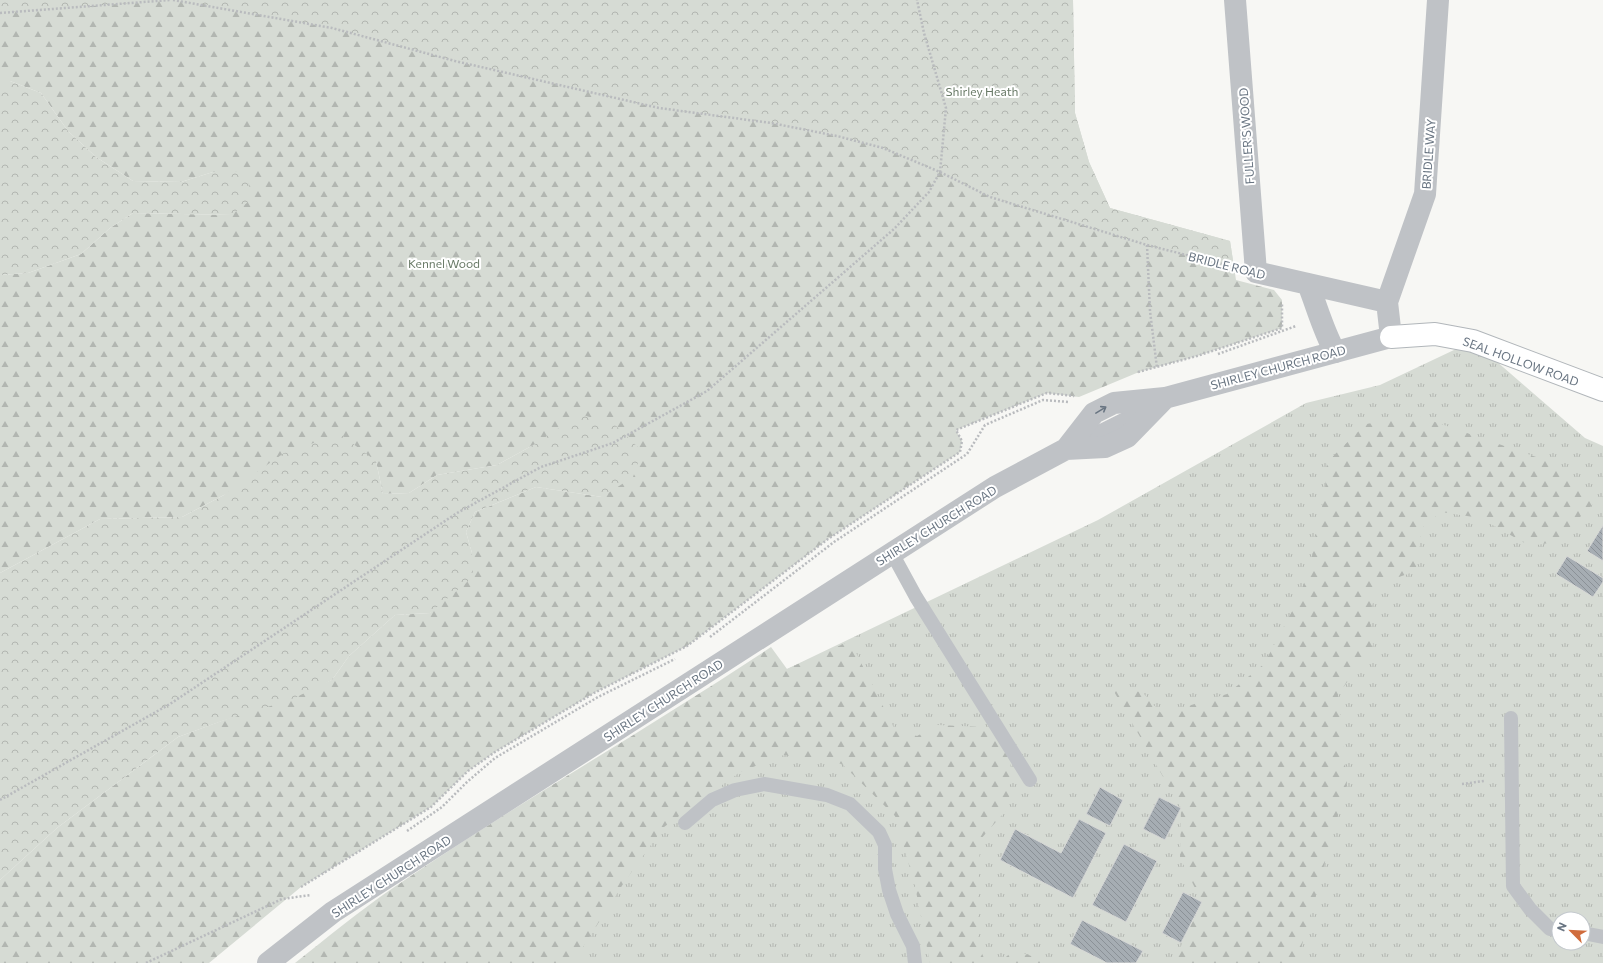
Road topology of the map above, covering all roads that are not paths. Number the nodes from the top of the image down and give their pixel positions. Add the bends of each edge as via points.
1 (1235, 0) edge
2 (1438, 0) edge
3 (1256, 272) joint
4 (1308, 284) junction
5 (1387, 302) junction
6 (1391, 337) junction
7 (1335, 352) junction
8 (1603, 390) edge
9 (1165, 398) junction
10 (1066, 449) junction
11 (892, 553) junction
12 (1511, 718) dead end
13 (1030, 780) dead end
14 (684, 823) dead end
15 (1551, 929) edge
16 (1591, 934) edge
17 (1603, 936) edge
18 (268, 963) edge
19 (914, 963) edge

1 - 3 street, FULLER'S WOOD
2 - 5 street, BRIDLE WAY via 1425,194
3 - 4 street, BRIDLE ROAD
4 - 5 street, BRIDLE ROAD
4 - 7 street via 1325,333
5 - 6 street
6 - 7 street, SHIRLEY CHURCH ROAD
6 - 8 main road, SEAL HOLLOW ROAD via 1435,334 1473,340
7 - 9 street, SHIRLEY CHURCH ROAD
9 - 10 street, SHIRLEY CHURCH ROAD via 1127,437 1105,447
10 -> 9 street, SHIRLEY CHURCH ROAD via 1094,413 1114,402
10 - 11 street, SHIRLEY CHURCH ROAD via 995,487
11 - 13 lane via 916,597
11 - 18 street, SHIRLEY CHURCH ROAD via 333,912
12 - 15 lane via 1513,886 1530,909
14 - 19 lane via 712,800 735,790 764,784 827,794 850,804 879,832 885,845 885,869 889,890 897,914 913,946
16 - 17 lane

